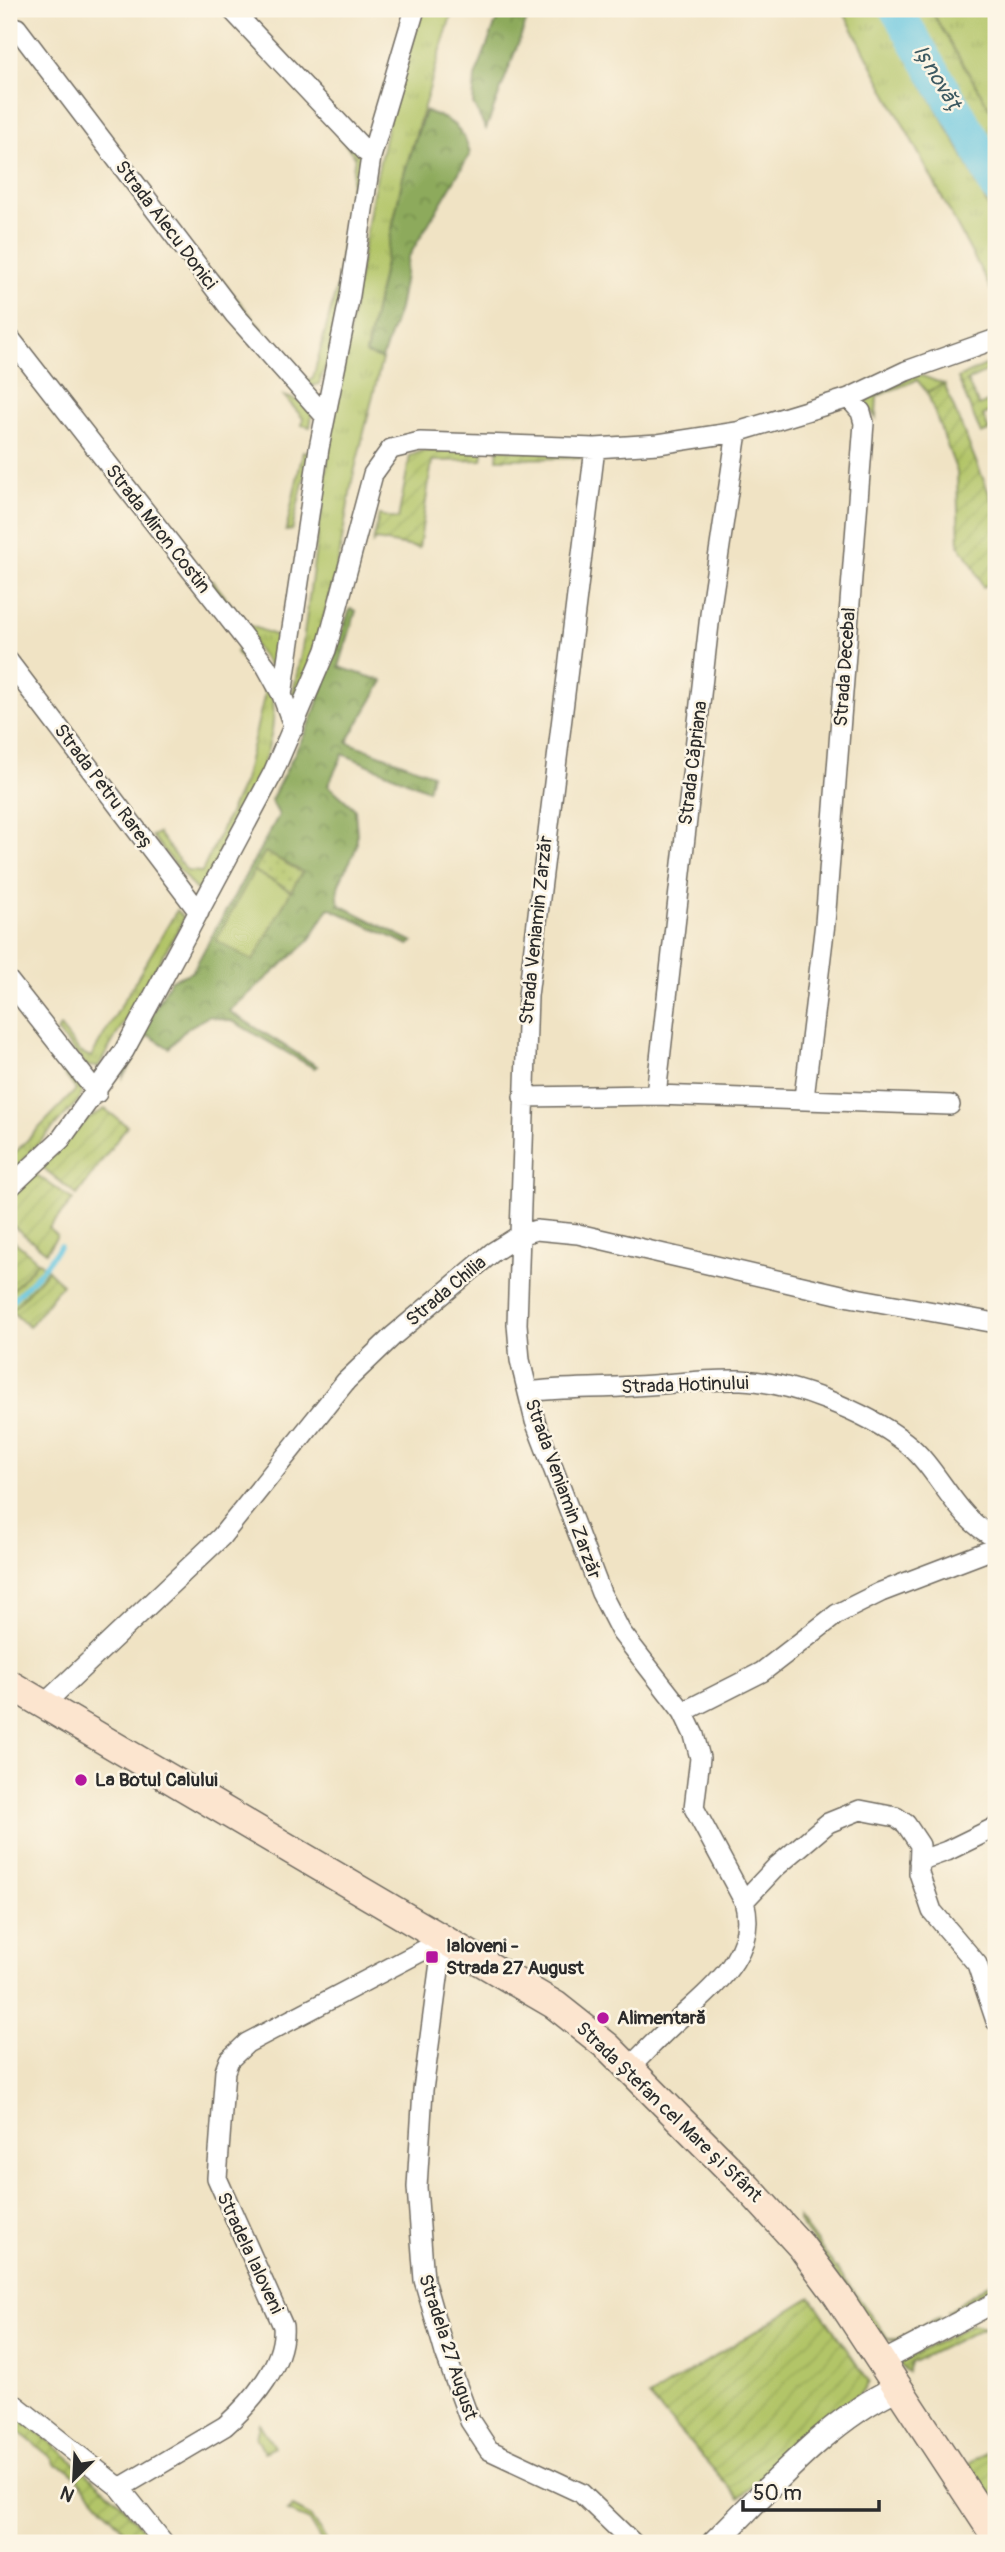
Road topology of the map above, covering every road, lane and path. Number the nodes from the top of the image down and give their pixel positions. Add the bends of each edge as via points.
1 (231, 9) edge
2 (415, 9) edge
3 (17, 28) dead end
4 (371, 157) junction
5 (9, 337) edge
6 (996, 339) edge
7 (849, 398) junction
8 (324, 415) junction
9 (737, 432) junction
10 (595, 448) junction
11 (9, 662) edge
12 (282, 695) junction
13 (294, 728) junction
14 (199, 912) junction
15 (9, 981) edge
16 (97, 1093) junction
17 (656, 1094) junction
18 (523, 1097) junction
19 (804, 1098) junction
20 (950, 1105) dead end
21 (9, 1188) edge
22 (520, 1235) junction
23 (996, 1323) edge
24 (528, 1392) junction
25 (996, 1538) edge
26 (996, 1548) edge
27 (9, 1684) edge
28 (42, 1706) junction
29 (683, 1712) junction
30 (996, 1827) edge
31 (919, 1861) junction
32 (744, 1901) junction
33 (443, 1940) junction
34 (996, 2021) edge
35 (629, 2068) junction
36 (996, 2302) edge
37 (881, 2362) junction
38 (897, 2388) junction
39 (9, 2400) edge
40 (120, 2488) junction
41 (996, 2537) edge
42 (164, 2543) edge
43 (633, 2543) edge
44 (714, 2543) edge

1 - 4 street
2 - 4 street
3 - 8 street, Strada Alecu Donici via 235,315
4 - 8 street via 350,295
5 - 12 street, Strada Miron Costin via 266,666
6 - 7 street via 906,371
7 - 9 street
7 - 19 street, Strada Decebal via 864,423 825,923
8 - 12 street
9 - 10 street
9 - 17 street, Strada Căpriana via 711,606
10 - 13 street via 420,442 391,449 373,474 326,650
10 - 18 street, Strada Veniamin Zarzăr via 531,970
11 - 14 street, Strada Petru Rareș
12 - 13 street, Strada Miron Costin
13 - 14 street
14 - 16 street
15 - 16 street
16 - 21 street via 61,1139
17 - 18 street
17 - 19 street
18 - 22 street, Strada Veniamin Zarzăr
19 - 20 street
22 - 23 street via 536,1230 579,1234 849,1297
22 - 24 street, Strada Veniamin Zarzăr via 517,1324
22 - 28 street, Strada Chilia via 449,1288 346,1381 221,1536
24 - 25 street, Strada Hotinului via 744,1380 831,1402 892,1432 913,1448 962,1511
24 - 29 street, Strada Veniamin Zarzăr via 601,1593 621,1632
26 - 29 street via 837,1614 762,1672
27 - 28 main road, Strada Ștefan cel Mare și Sfânt
28 - 33 main road, Strada Ștefan cel Mare și Sfânt
29 - 32 street, Strada Veniamin Zarzăr via 700,1758 694,1796 698,1818
30 - 31 street
31 - 32 street via 920,1845 906,1824 879,1812 860,1810 828,1823 808,1838
31 - 34 street via 932,1911 977,1965
32 - 35 street via 748,1933 738,1956 716,1985
33 - 35 main road, Strada Ștefan cel Mare și Sfânt via 555,2005
33 - 40 street, Stradela Ialoveni via 247,2043 229,2060 217,2178 283,2326 282,2351 225,2426
33 - 43 street, Stradela 27 August via 423,2090 417,2187 424,2280 445,2353 470,2421 489,2450 581,2493
35 - 37 main road, Strada Ștefan cel Mare și Sfânt via 801,2246
36 - 37 street
37 - 38 main road, Strada Ștefan cel Mare și Sfânt
38 - 41 main road, Strada Ștefan cel Mare și Sfânt
38 - 44 street via 858,2410
39 - 40 street
40 - 42 street

